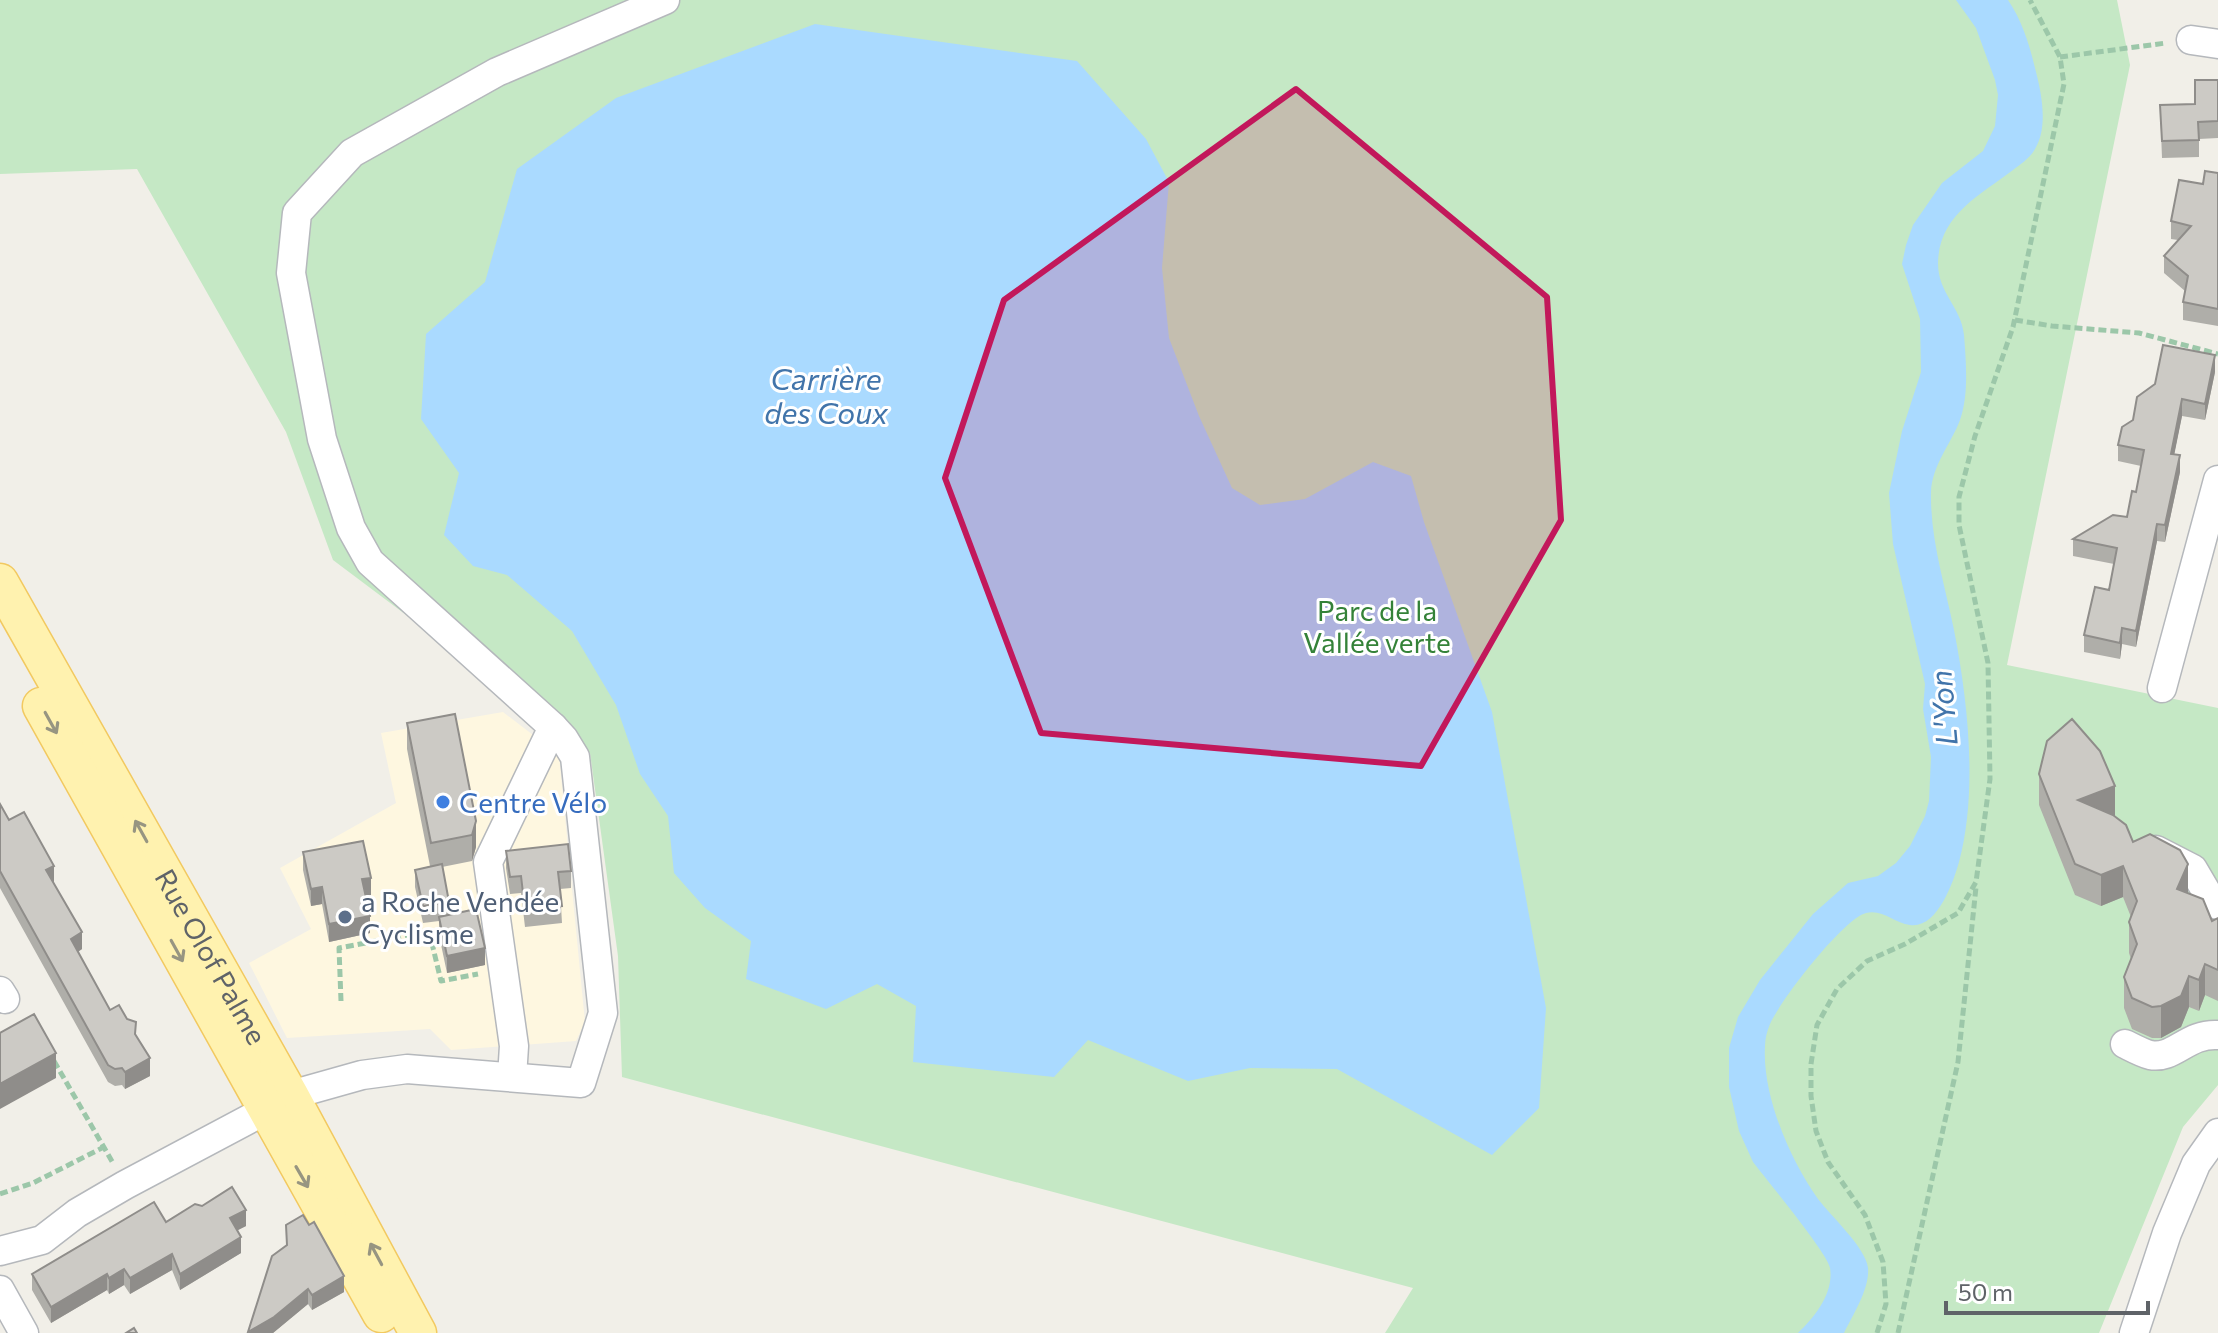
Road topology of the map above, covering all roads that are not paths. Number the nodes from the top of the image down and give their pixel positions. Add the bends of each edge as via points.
1 (665, 0) edge
2 (2218, 480) edge
3 (0, 582) edge
4 (0, 631) edge
5 (2162, 688) dead end
6 (553, 727) junction
7 (2128, 839) edge
8 (2218, 905) edge
9 (2218, 1035) edge
10 (2125, 1044) dead end
11 (512, 1077) junction
12 (277, 1102) junction
13 (2218, 1133) edge
14 (77, 1213) junction
15 (0, 1232) edge
16 (0, 1251) edge
17 (0, 1290) edge
18 (24, 1333) edge
19 (391, 1333) edge
20 (418, 1333) edge
21 (2134, 1333) edge

1 - 6 street via 497,72 352,153 297,213 291,273 322,439 351,528 370,562
2 - 5 street
12 -> 3 main road, Rue Olof Palme
4 -> 12 main road, Rue Olof Palme
6 - 11 street via 488,862 514,1046
6 - 11 street via 575,757 603,1013 581,1083
7 - 8 street via 2193,869
9 - 10 street via 2202,1034 2168,1054 2152,1056
11 - 12 street via 407,1069 362,1075
12 - 14 street
12 -> 19 main road, Rue Olof Palme
20 -> 12 main road, Rue Olof Palme
13 - 21 street via 2196,1164 2167,1233
14 - 15 street
14 - 16 street via 42,1240
17 - 18 street

